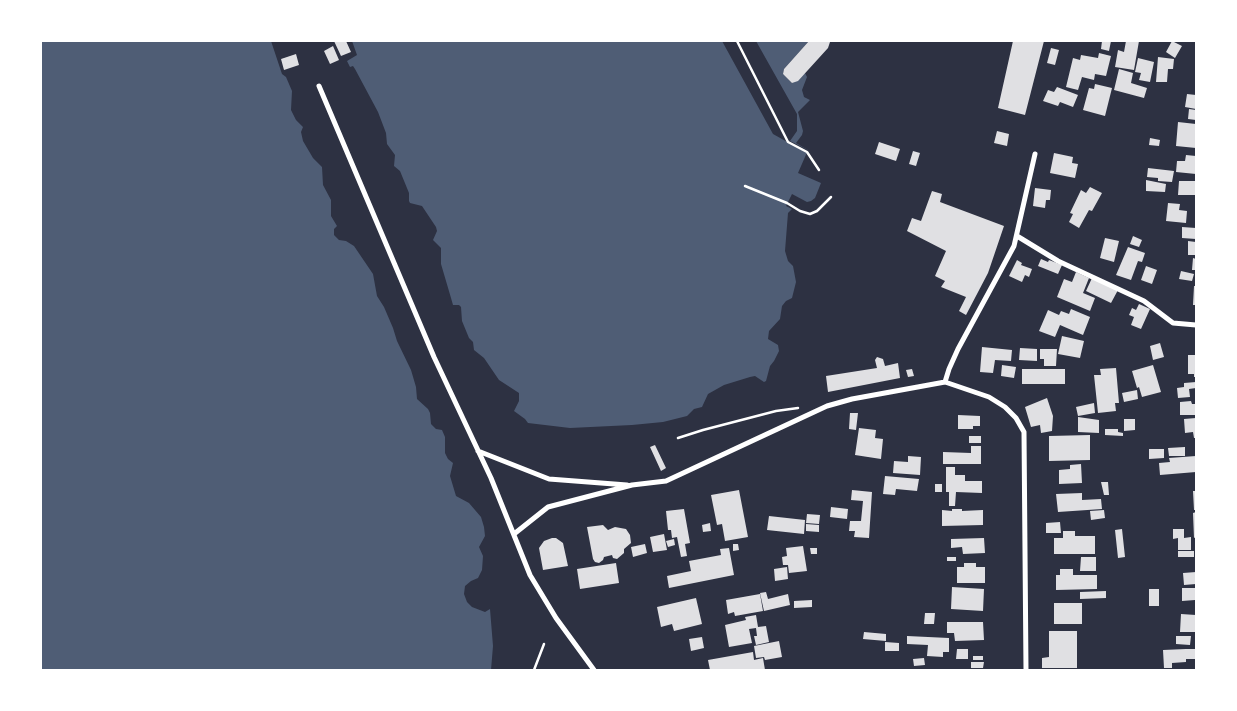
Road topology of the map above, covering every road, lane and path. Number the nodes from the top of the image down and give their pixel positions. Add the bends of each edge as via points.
1 (737, 41) edge
2 (319, 86) dead end
3 (1035, 154) dead end
4 (819, 170) dead end
5 (744, 186) dead end
6 (831, 197) dead end
7 (1017, 236) junction
8 (1196, 325) edge
9 (945, 382) junction
10 (803, 407) dead end
11 (678, 438) dead end
12 (478, 451) junction
13 (632, 485) junction
14 (514, 534) junction
15 (544, 644) dead end
16 (534, 670) edge
17 (594, 670) edge
18 (1026, 670) edge

1 - 4 path via 788,142 807,152
2 - 12 street via 434,357
3 - 7 street
5 - 6 path via 810,214 818,211
7 - 8 street via 1058,261 1144,301 1173,323
7 - 9 street via 958,349
9 - 13 street via 827,406 666,481
9 - 18 street via 989,397 1005,407 1024,432
10 - 11 path via 776,411
12 - 13 street via 549,479
12 - 14 street
13 - 14 street via 548,507
14 - 17 street via 540,594
15 - 16 path

